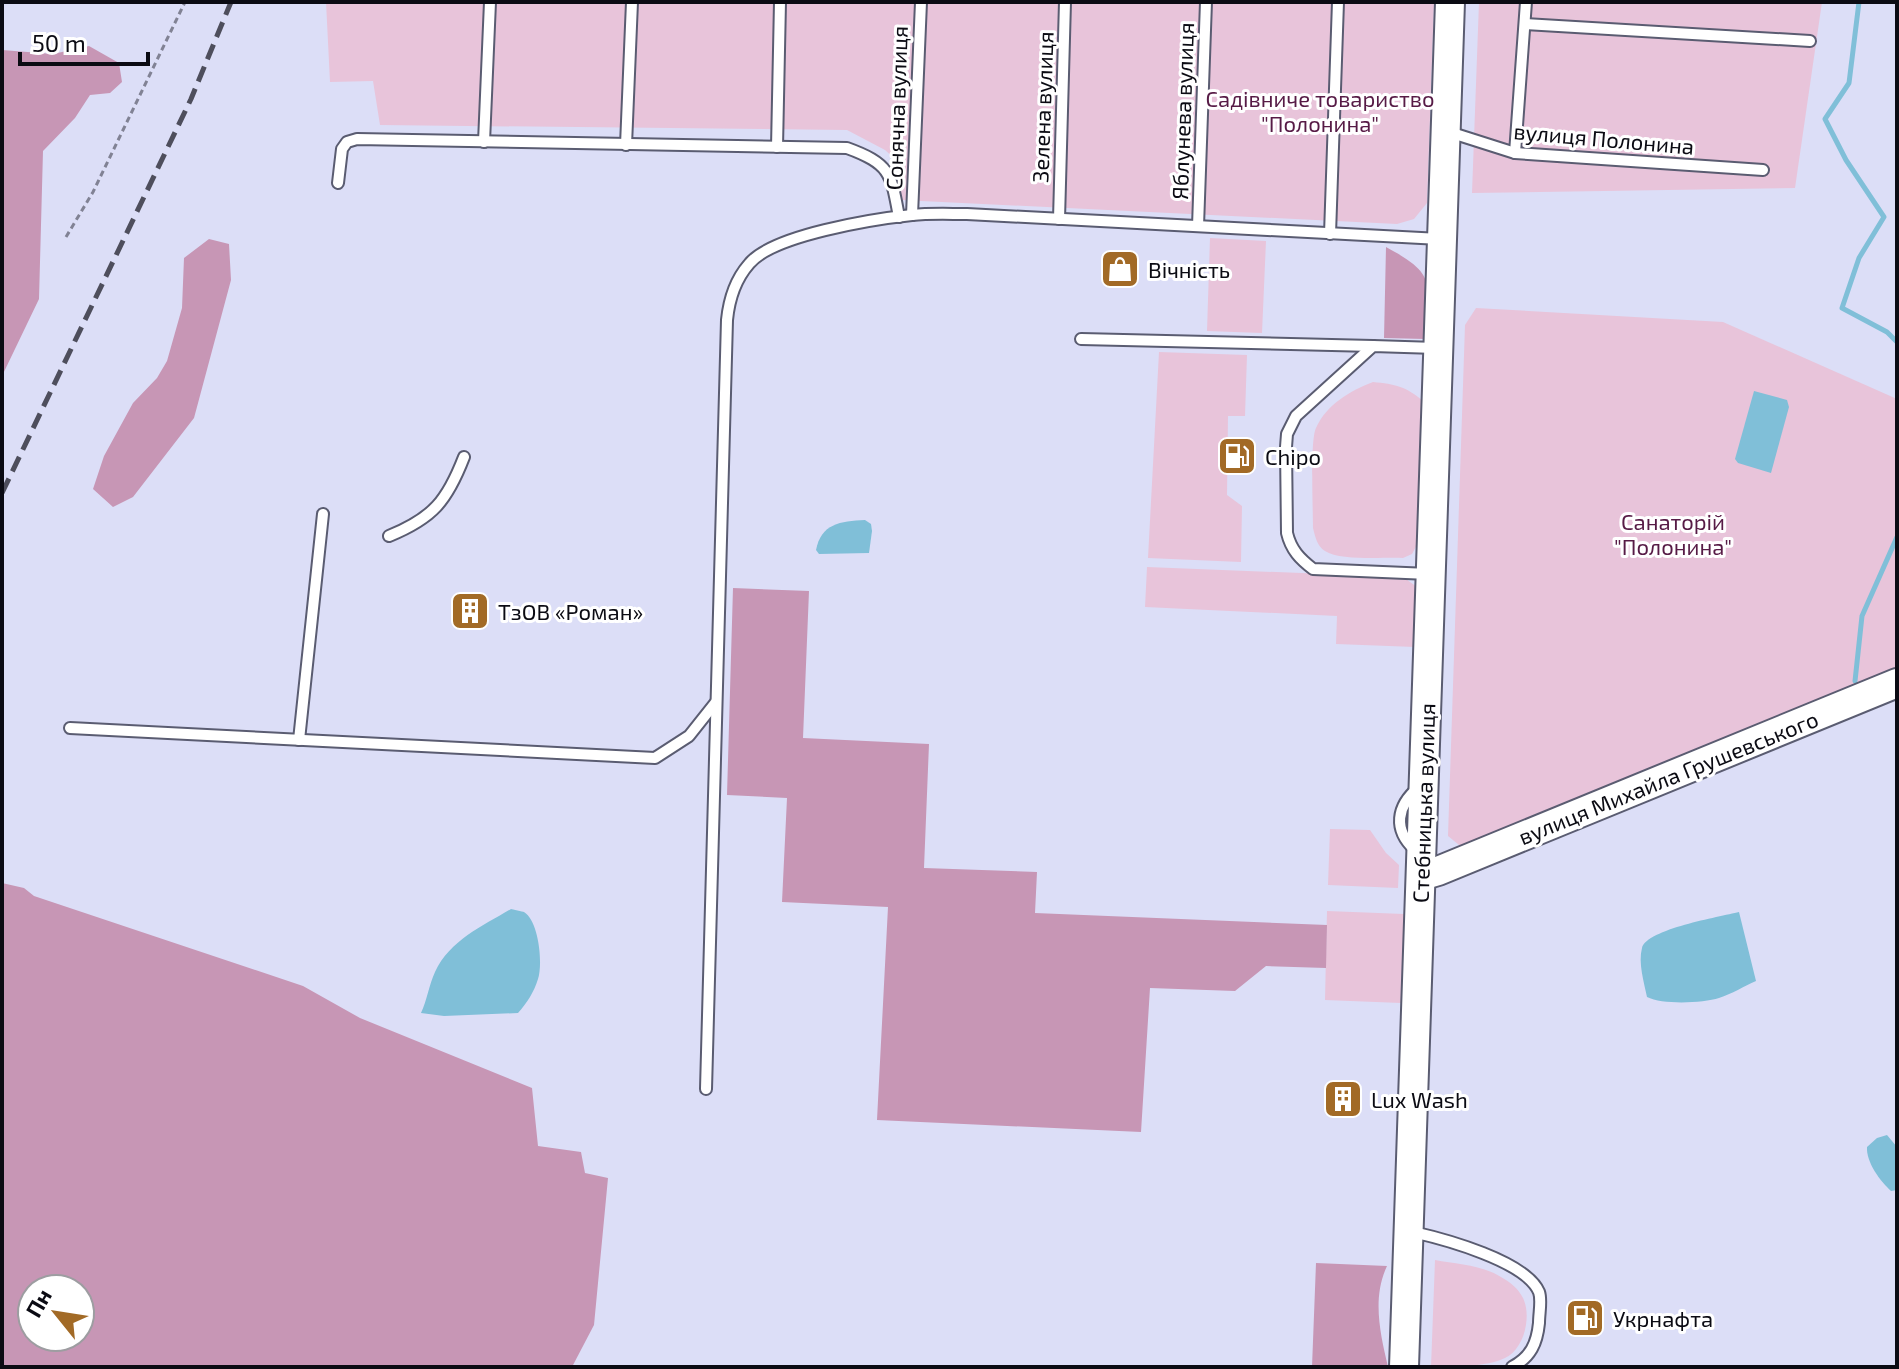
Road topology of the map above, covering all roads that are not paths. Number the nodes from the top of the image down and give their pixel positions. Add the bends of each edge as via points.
1 (490, 2) edge
2 (632, 2) edge
3 (780, 2) edge
4 (921, 2) edge
5 (1065, 2) edge
6 (1206, 2) edge
7 (1338, 2) edge
8 (1450, 2) edge
9 (1526, 2) edge
10 (1525, 24) junction
11 (1810, 41) dead end
12 (1445, 131) junction
13 (484, 142) junction
14 (626, 145) junction
15 (777, 147) junction
16 (1515, 153) junction
17 (1763, 170) dead end
18 (338, 183) dead end
19 (912, 215) junction
20 (1059, 216) junction
21 (899, 217) junction
22 (1198, 223) junction
23 (1330, 230) junction
24 (1442, 240) junction
25 (1081, 339) dead end
26 (1373, 346) junction
27 (1438, 348) junction
28 (464, 457) dead end
29 (323, 514) dead end
30 (389, 536) dead end
31 (1431, 574) junction
32 (1897, 683) edge
33 (716, 701) junction
34 (70, 728) dead end
35 (299, 740) junction
36 (1427, 868) junction
37 (706, 1089) dead end
38 (1409, 1231) junction
39 (1404, 1367) edge
40 (1512, 1367) edge

1 - 13 lane
2 - 14 lane
3 - 15 lane
4 - 19 lane, Сонячна вулиця
5 - 20 lane, Зелена вулиця
6 - 22 lane, Яблунева вулиця
7 - 23 lane
8 - 12 street, Стебницька вулиця
9 - 10 lane
10 - 11 lane
10 - 16 lane
12 - 16 lane, вулиця Полонина
12 - 24 street, Стебницька вулиця
13 - 14 lane
13 - 18 lane via 352,140 342,149
14 - 15 lane
15 - 21 lane via 847,148 866,155 892,178
16 - 17 lane, вулиця Полонина
19 - 20 lane
19 - 21 lane
20 - 22 lane
21 - 33 lane via 826,230 764,251 749,263 730,299
22 - 23 lane
23 - 24 lane
24 - 27 street, Стебницька вулиця
25 - 26 lane
26 - 27 lane
26 - 31 lane via 1291,424 1286,447 1289,541 1313,569
27 - 31 street, Стебницька вулиця
28 - 30 lane via 452,488 438,505
29 - 35 lane
31 - 36 street, Стебницька вулиця via 1424,783
32 - 36 street, вулиця Михайла Грушевського
33 - 35 lane via 689,736 655,758
33 - 37 lane
34 - 35 lane
36 - 38 street, Стебницька вулиця
38 - 39 street, Стебницька вулиця
38 - 40 lane via 1467,1247 1532,1281 1540,1294 1538,1340 1525,1360

